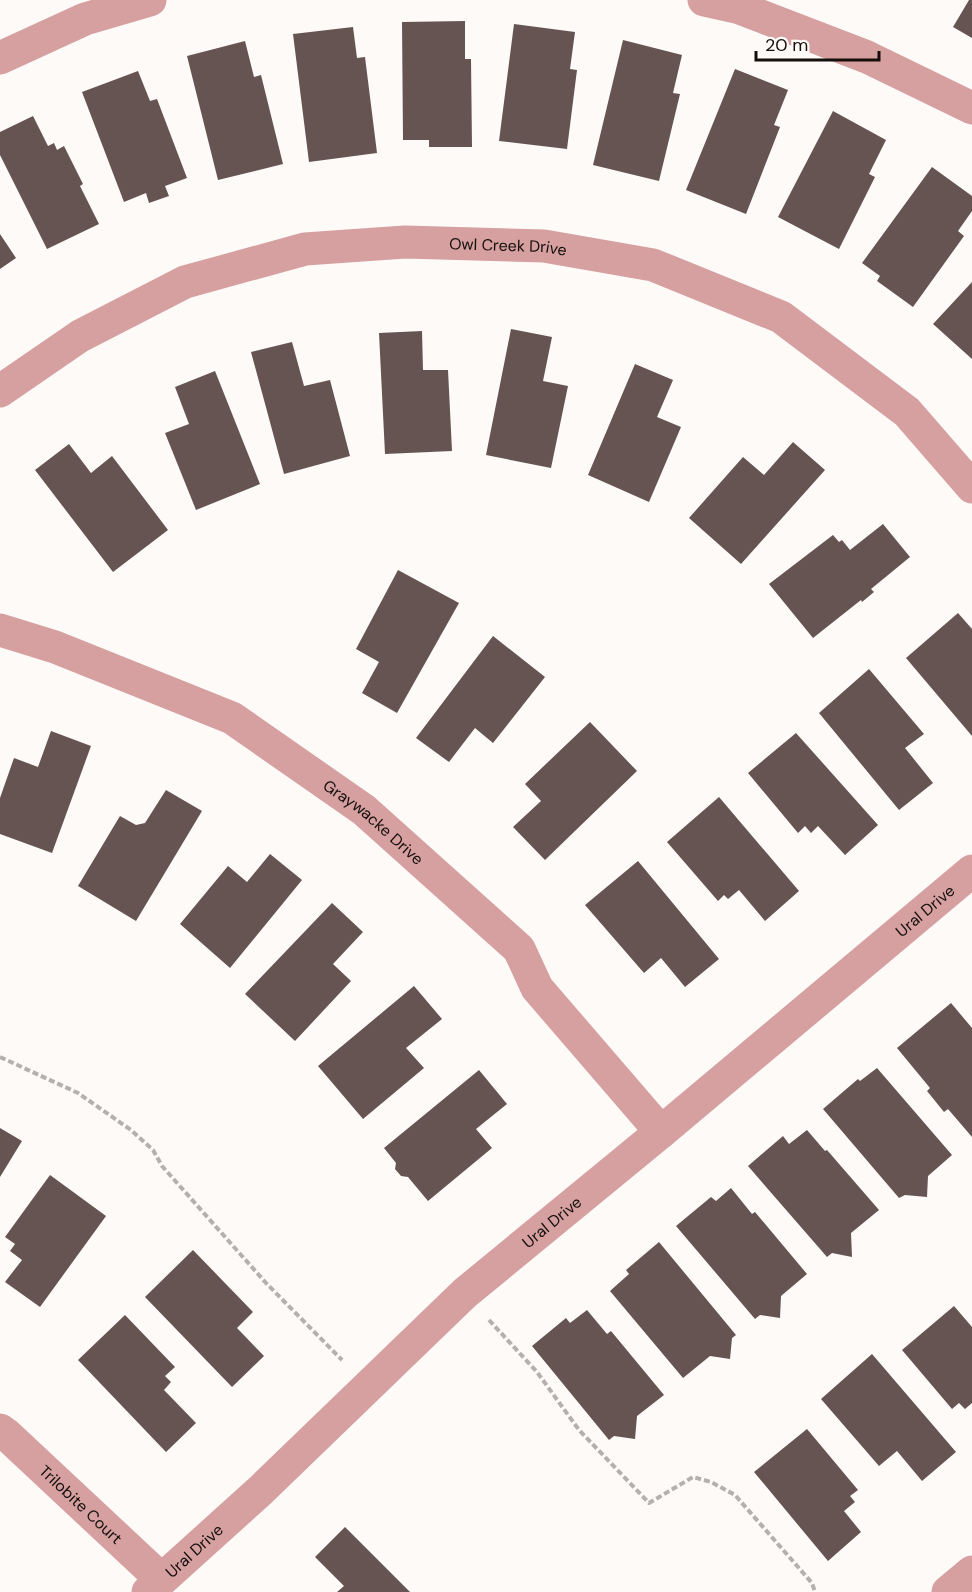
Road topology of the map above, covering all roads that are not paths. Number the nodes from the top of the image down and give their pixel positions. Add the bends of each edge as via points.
1 (150, 0) edge
2 (704, 0) edge
3 (0, 58) edge
4 (972, 108) edge
5 (0, 391) edge
6 (972, 487) edge
7 (0, 630) edge
8 (972, 871) edge
9 (661, 1132) junction
10 (0, 1430) edge
11 (972, 1572) edge
12 (154, 1586) edge
13 (948, 1592) edge

1 - 3 street via 85,19
2 - 4 street via 740,8 867,57
5 - 6 street, Owl Creek Drive via 80,336 185,282 305,249 405,242 544,246 653,265 781,317 907,412
7 - 9 street, Graywacke Drive via 55,647 232,718 364,810 519,949 537,988
8 - 9 street, Ural Drive
9 - 12 street, Ural Drive via 465,1293 261,1490
10 - 12 street, Trilobite Court
11 - 13 street

